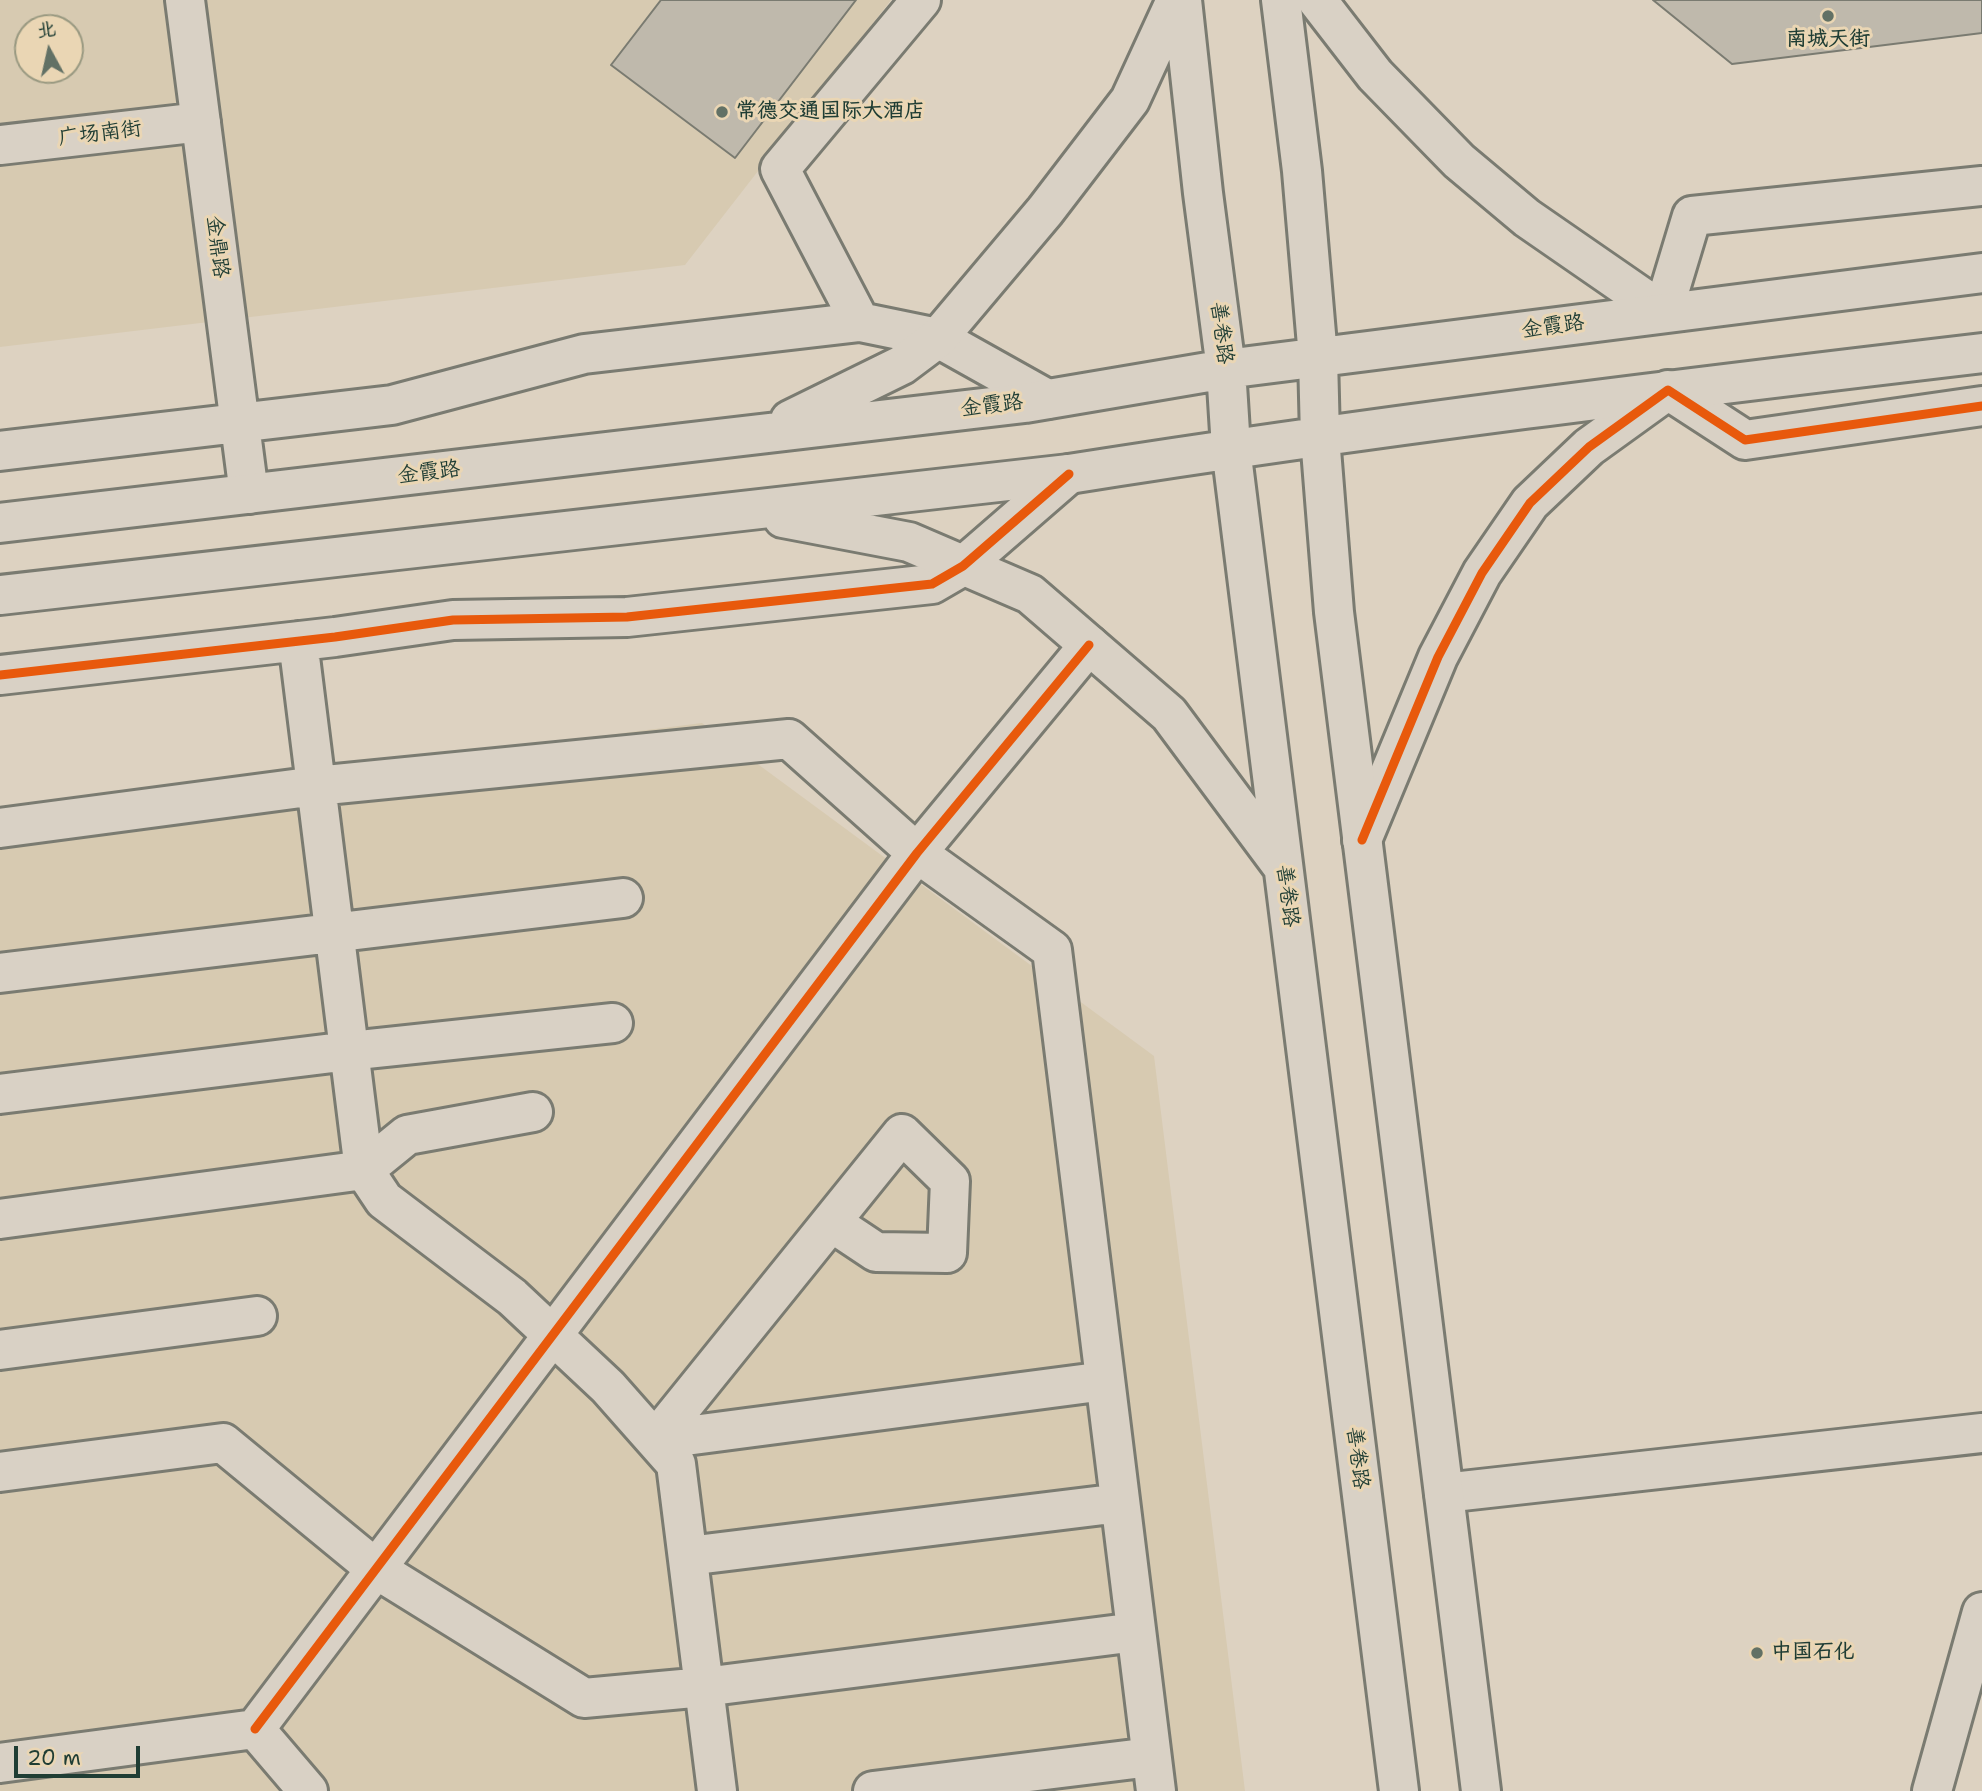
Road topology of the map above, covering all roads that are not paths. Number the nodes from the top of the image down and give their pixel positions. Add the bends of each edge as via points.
1 (185, 0) edge
2 (920, 0) edge
3 (1176, 0) edge
4 (1182, 0) edge
5 (1281, 0) edge
6 (1317, 0) edge
7 (201, 122) junction
8 (1, 135) edge
9 (1982, 186) edge
10 (1982, 273) edge
11 (1664, 312) junction
12 (860, 322) junction
13 (938, 338) junction
14 (1982, 353) edge
15 (1318, 357) junction
16 (1226, 369) junction
17 (1668, 390) junction
18 (1047, 399) junction
19 (1982, 406) edge
20 (240, 423) junction
21 (765, 433) junction
22 (1320, 437) junction
23 (1231, 448) junction
24 (0, 451) edge
25 (1069, 474) junction
26 (249, 494) junction
27 (747, 511) junction
28 (0, 523) edge
29 (964, 566) junction
30 (0, 595) edge
31 (298, 641) junction
32 (1089, 645) junction
33 (0, 675) edge
34 (316, 786) junction
35 (0, 828) edge
36 (1362, 840) junction
37 (917, 853) junction
38 (1283, 868) junction
39 (623, 898) dead end
40 (335, 932) junction
41 (0, 973) edge
42 (613, 1023) dead end
43 (349, 1051) junction
44 (0, 1094) edge
45 (533, 1112) dead end
46 (364, 1170) junction
47 (0, 1219) edge
48 (831, 1222) dead end
49 (257, 1316) dead end
50 (553, 1335) junction
51 (0, 1350) edge
52 (1105, 1381) junction
53 (1982, 1433) edge
54 (655, 1440) junction
55 (0, 1472) edge
56 (1444, 1493) junction
57 (1120, 1503) junction
58 (688, 1556) junction
59 (376, 1569) junction
60 (1982, 1612) edge
61 (1136, 1632) junction
62 (704, 1687) junction
63 (255, 1729) junction
64 (0, 1763) edge
65 (1153, 1774) edge
66 (308, 1791) edge
67 (718, 1791) edge
68 (873, 1791) edge
69 (1399, 1791) edge
70 (1481, 1791) edge
71 (1932, 1791) edge

1 - 7 main road, 金鼎路
2 - 12 main road via 780,169
3 - 13 main road via 1130,100 1045,211
4 - 16 main road, 善卷路
5 - 15 main road
6 - 11 main road via 1375,75 1459,161 1527,218
7 - 8 main road, 广场南街
7 - 20 main road, 金鼎路
9 - 11 main road via 1692,216
10 - 11 main road, 金霞路
11 - 15 main road, 金霞路
12 - 13 main road
12 - 20 main road via 584,354 391,405
13 - 18 main road
13 - 21 main road via 902,365
14 - 17 main road
15 - 16 main road, 金霞路
15 - 22 main road
16 - 18 main road, 金霞路
16 - 23 main road, 善卷路
17 - 19 main road via 1745,440
17 - 22 main road
17 - 36 main road via 1589,447 1530,503 1482,573 1438,657
18 - 21 main road, 金霞路
20 - 24 main road
20 - 26 main road, 金鼎路
21 - 26 main road, 金霞路
22 - 23 main road
22 - 36 main road via 1334,612
23 - 25 main road
23 - 38 main road, 善卷路
25 - 27 main road
25 - 29 main road
26 - 28 main road, 金霞路
27 - 29 main road via 909,542
27 - 30 main road
29 - 31 main road via 932,584 627,617 453,620
29 - 32 main road via 1030,594
31 - 33 main road
31 - 34 main road
32 - 37 main road
32 - 38 main road via 1169,714
34 - 35 main road
34 - 37 main road via 789,739
34 - 40 main road
36 - 56 main road
37 - 50 main road
37 - 52 main road via 1052,950
38 - 69 main road, 善卷路
39 - 40 main road
40 - 41 main road
40 - 43 main road
42 - 43 main road
43 - 44 main road
43 - 46 main road
45 - 46 main road via 407,1136
46 - 47 main road
46 - 50 main road via 384,1199 512,1297
48 - 54 main road
49 - 51 main road
50 - 54 main road
50 - 59 main road
52 - 54 main road
52 - 57 main road
53 - 56 main road
54 - 58 main road via 676,1464
55 - 59 main road via 223,1443
56 - 70 main road
57 - 58 main road
57 - 61 main road
58 - 62 main road
59 - 62 main road via 584,1698
59 - 63 main road
60 - 71 main road
61 - 62 main road
61 - 65 main road
62 - 67 main road
63 - 64 main road
63 - 66 main road
65 - 68 main road

